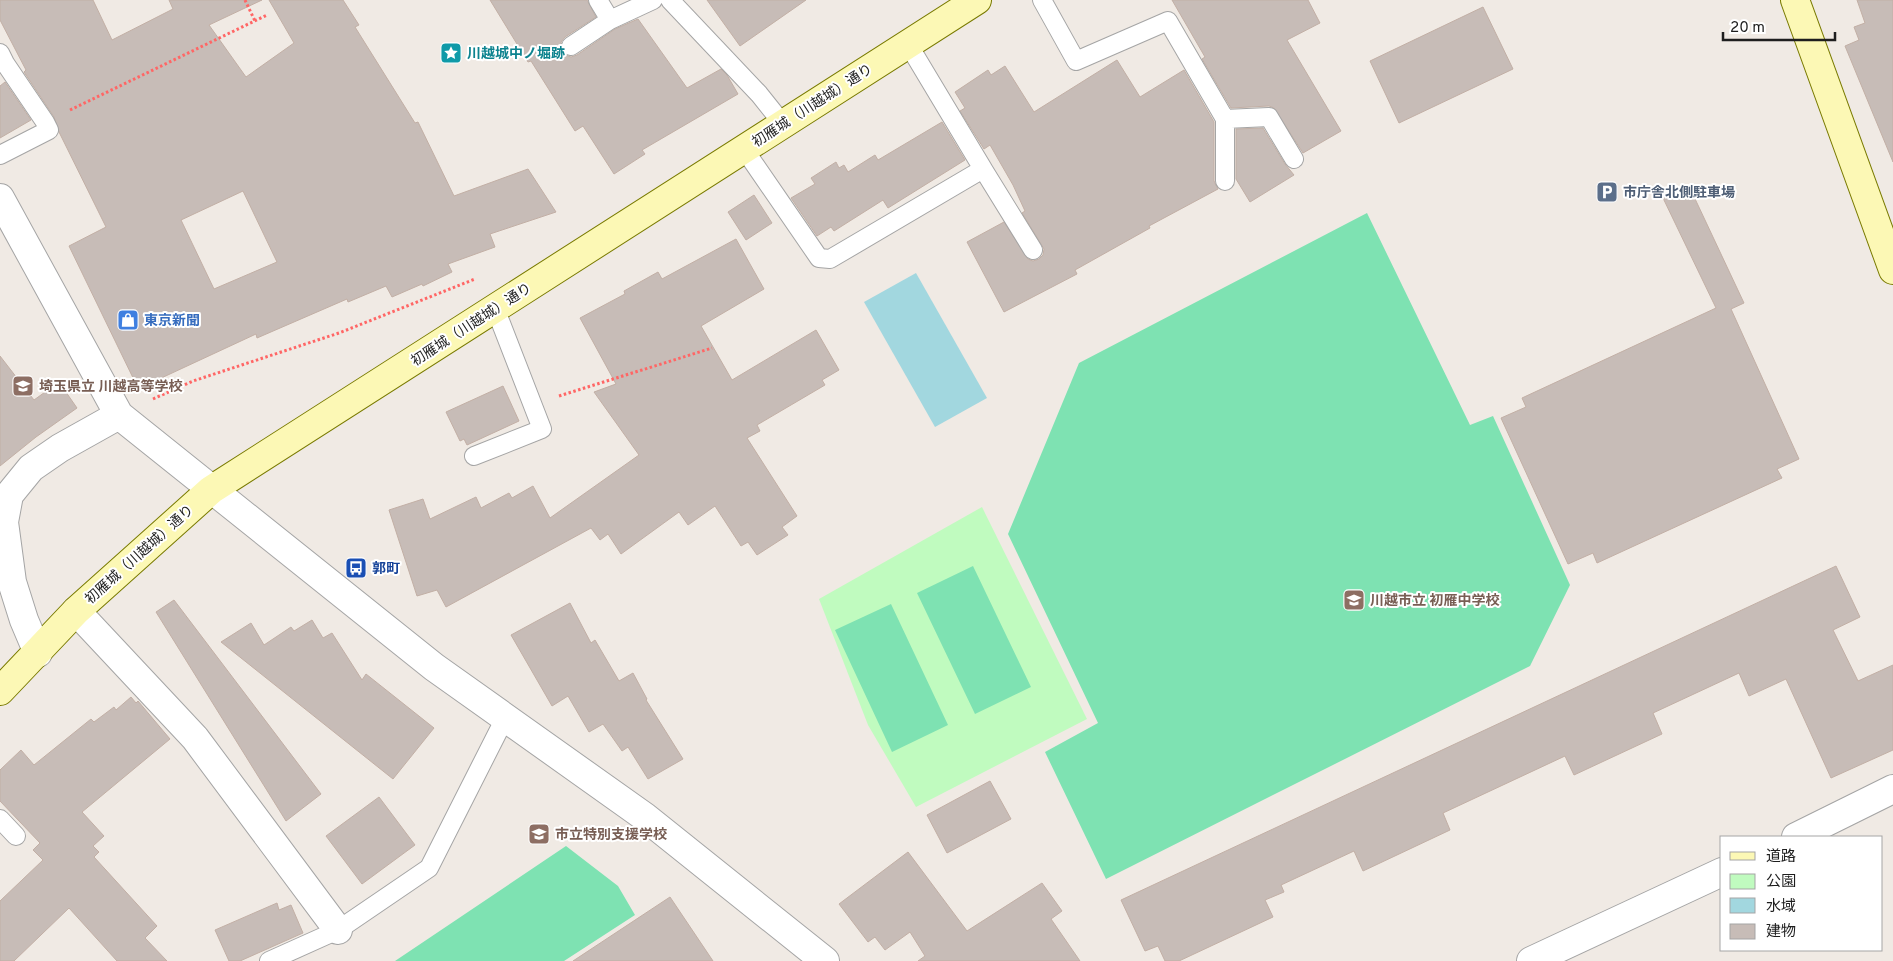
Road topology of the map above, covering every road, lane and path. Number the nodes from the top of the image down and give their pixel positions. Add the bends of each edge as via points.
1 (245, 0) edge
2 (598, 0) edge
3 (653, 0) edge
4 (670, 0) edge
5 (977, 0) edge
6 (1042, 0) edge
7 (1794, 0) edge
8 (267, 15) dead end
9 (610, 20) junction
10 (255, 21) junction
11 (908, 44) junction
12 (571, 46) dead end
13 (0, 53) edge
14 (1225, 119) junction
15 (45, 122) junction
16 (783, 124) junction
17 (744, 149) junction
18 (0, 155) edge
19 (1294, 159) dead end
20 (983, 169) junction
21 (1225, 181) dead end
22 (0, 198) edge
23 (1033, 250) dead end
24 (1893, 270) edge
25 (478, 278) dead end
26 (495, 308) junction
27 (712, 348) dead end
28 (532, 405) junction
29 (119, 415) junction
30 (474, 456) dead end
31 (211, 490) junction
32 (76, 611) junction
33 (38, 653) junction
34 (0, 691) edge
35 (505, 718) junction
36 (1893, 789) edge
37 (0, 820) edge
38 (16, 836) dead end
39 (1798, 836) edge
40 (1720, 873) edge
41 (338, 930) junction
42 (269, 961) edge
43 (825, 961) edge
44 (1532, 961) edge

1 - 10 path
2 - 9 lane
3 - 9 lane
4 - 16 lane
5 - 11 street, 初雁城（川越城）通り
6 - 14 lane via 1076,61 1168,21
7 - 24 street
8 - 10 path
9 - 12 lane
10 - 15 path
11 - 16 street, 初雁城（川越城）通り
11 - 20 lane
13 - 15 lane
14 - 19 lane via 1269,117
14 - 21 lane
15 - 18 lane via 48,130
16 - 17 street, 初雁城（川越城）通り
17 - 20 lane via 819,258 830,258
17 - 26 street, 初雁城（川越城）通り
20 - 23 lane
22 - 29 street
25 - 29 path via 339,333 193,380
26 - 28 lane
26 - 31 street, 初雁城（川越城）通り
27 - 28 path
28 - 30 lane via 542,429
29 - 31 street
29 - 33 street via 31,468 9,496 4,522 12,582
31 - 32 street, 初雁城（川越城）通り
31 - 35 street via 434,667
32 - 33 street, 初雁城（川越城）通り
32 - 41 street via 195,738
33 - 34 street, 初雁城（川越城）通り
35 - 41 lane via 429,868
35 - 43 street via 645,817
36 - 39 street
37 - 38 lane
40 - 44 street
41 - 42 lane

